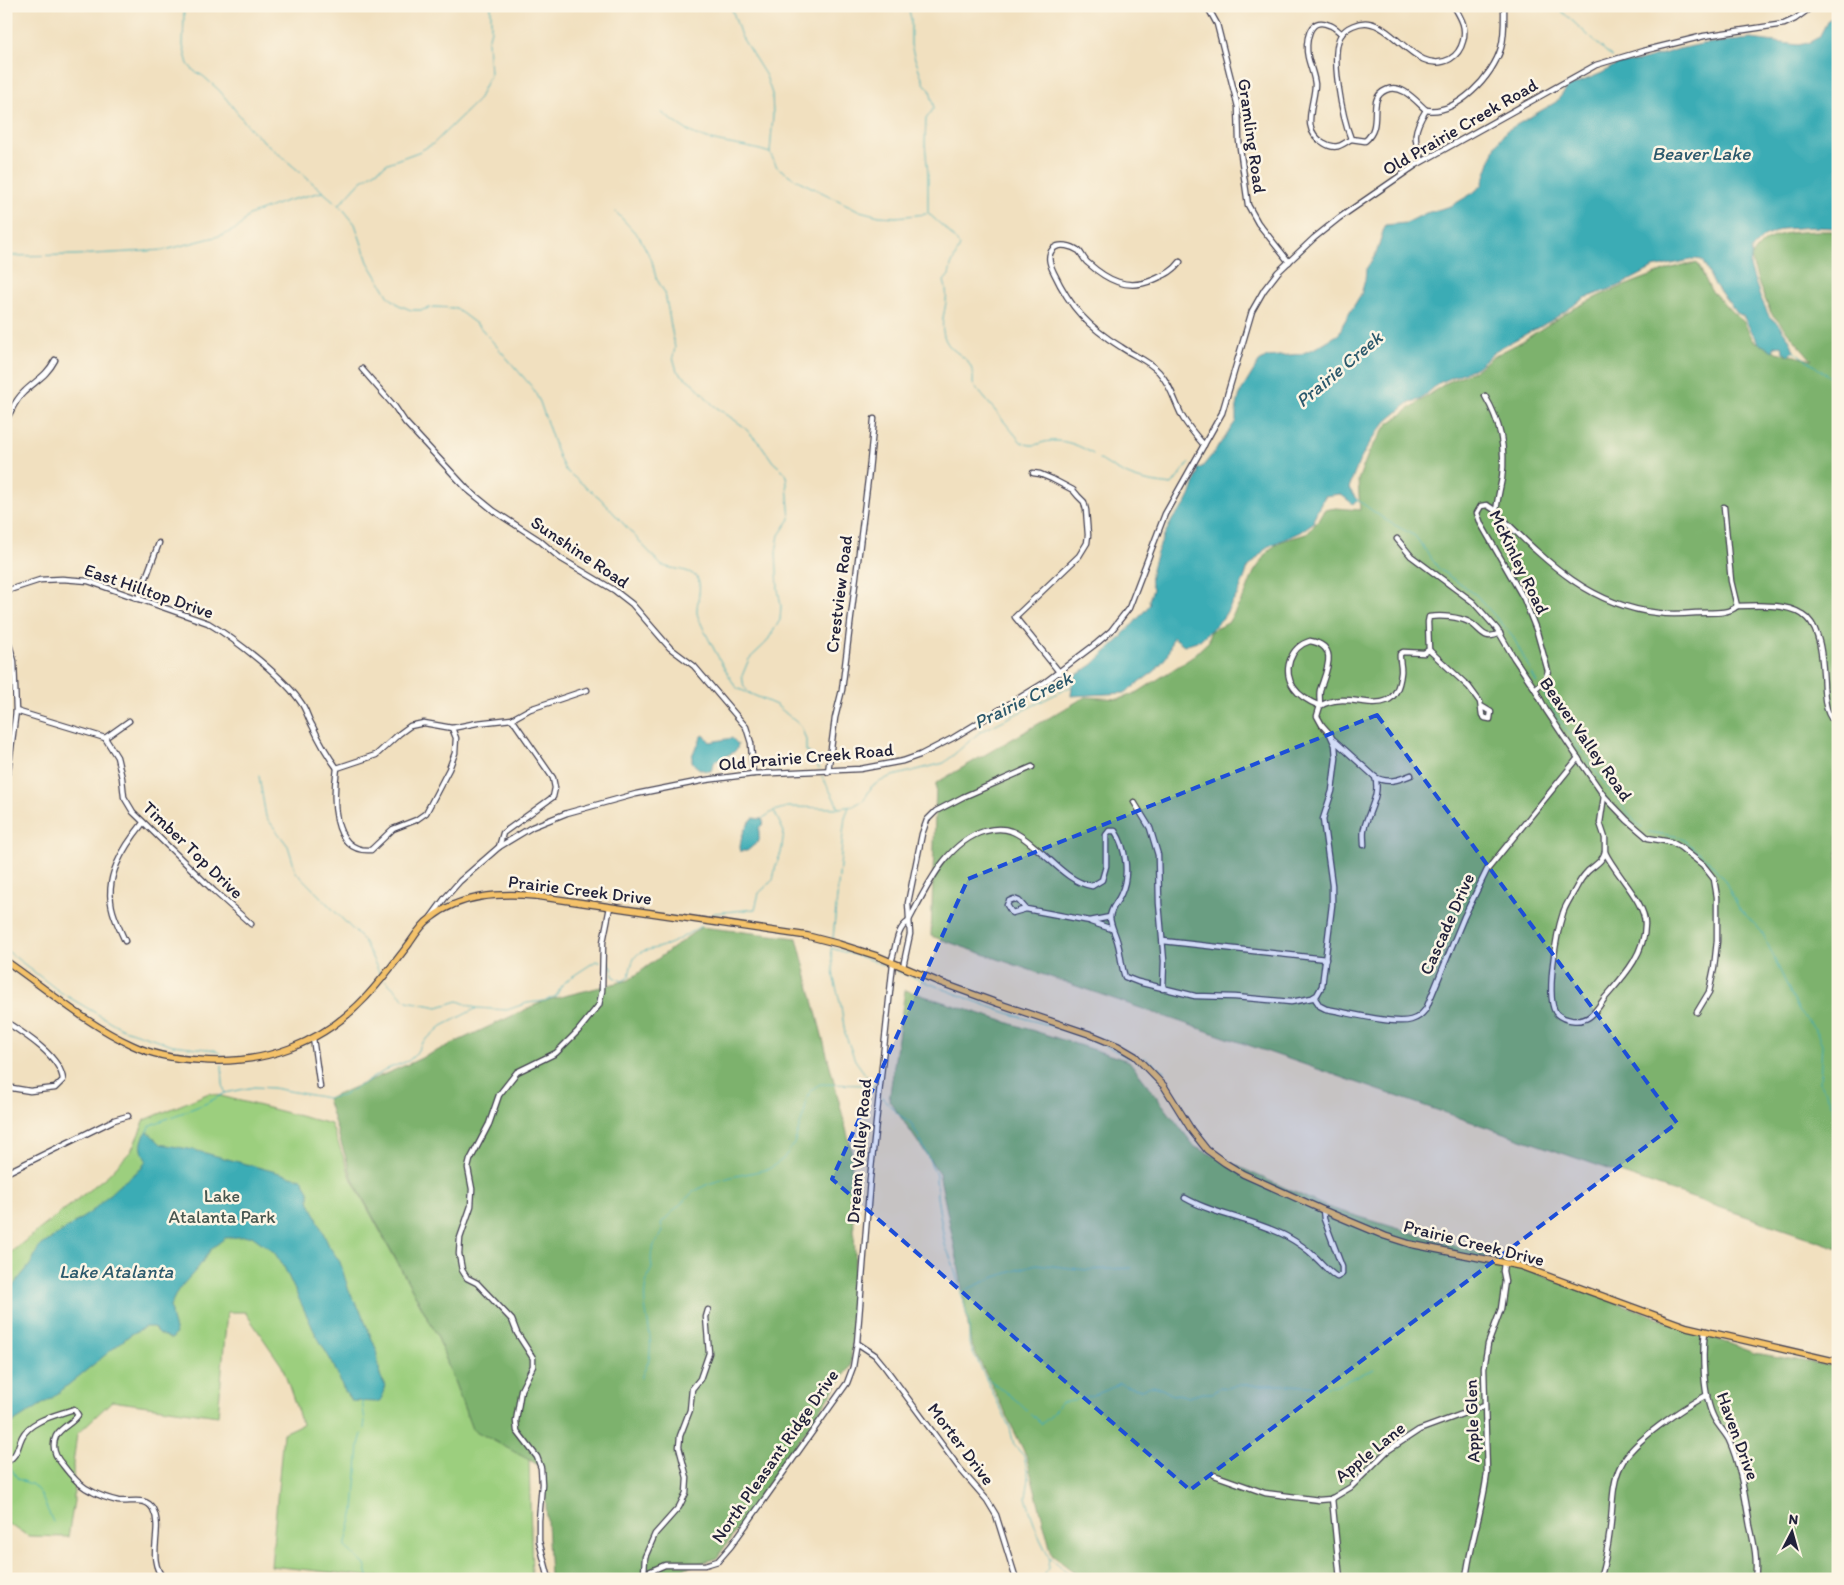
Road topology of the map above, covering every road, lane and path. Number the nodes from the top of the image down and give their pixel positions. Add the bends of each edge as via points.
1 (1207, 6) edge
2 (1454, 6) edge
3 (1504, 6) edge
4 (1812, 6) edge
5 (1342, 34) junction
6 (1426, 110) junction
7 (1351, 139) junction
8 (1422, 161) junction
9 (1180, 262) dead end
10 (1289, 262) junction
11 (55, 360) dead end
12 (362, 368) dead end
13 (1485, 396) dead end
14 (6, 420) edge
15 (874, 420) dead end
16 (1204, 446) junction
17 (1034, 473) dead end
18 (1724, 506) dead end
19 (1496, 512) junction
20 (1397, 539) dead end
21 (159, 543) dead end
22 (6, 590) edge
23 (138, 599) junction
24 (1737, 606) junction
25 (1500, 633) junction
26 (6, 634) edge
27 (1429, 650) junction
28 (1060, 672) junction
29 (1536, 689) junction
30 (587, 690) dead end
31 (1320, 706) junction
32 (1481, 706) dead end
33 (16, 710) junction
34 (512, 719) junction
35 (129, 721) dead end
36 (1838, 726) edge
37 (452, 728) junction
38 (105, 738) junction
39 (1333, 739) junction
40 (1578, 758) junction
41 (1032, 767) dead end
42 (337, 768) junction
43 (828, 772) junction
44 (6, 773) edge
45 (753, 774) junction
46 (1411, 775) dead end
47 (1375, 777) junction
48 (1604, 796) junction
49 (1134, 802) dead end
50 (143, 823) junction
51 (1364, 845) dead end
52 (499, 847) junction
53 (1605, 852) junction
54 (610, 907) junction
55 (1026, 908) dead end
56 (1110, 916) junction
57 (430, 918) junction
58 (1090, 921) junction
59 (908, 922) junction
60 (251, 924) dead end
61 (1112, 928) junction
62 (125, 941) dead end
63 (1163, 941) junction
64 (1326, 959) junction
65 (6, 961) edge
66 (892, 962) junction
67 (903, 967) junction
68 (1163, 988) junction
69 (1314, 997) junction
70 (1697, 1012) dead end
71 (6, 1022) edge
72 (313, 1038) junction
73 (320, 1087) dead end
74 (6, 1088) edge
75 (128, 1116) dead end
76 (6, 1173) edge
77 (1185, 1198) dead end
78 (1323, 1210) junction
79 (1504, 1263) junction
80 (708, 1310) dead end
81 (1706, 1331) junction
82 (857, 1343) junction
83 (1838, 1362) edge
84 (1707, 1395) junction
85 (1484, 1406) junction
86 (6, 1463) edge
87 (1214, 1475) dead end
88 (1332, 1498) junction
89 (644, 1574) junction
90 (164, 1579) edge
91 (549, 1579) edge
92 (638, 1579) edge
93 (1016, 1579) edge
94 (1340, 1579) edge
95 (1466, 1579) edge
96 (1600, 1579) edge
97 (1755, 1579) edge

1 - 10 street, Gramling Road via 1221,36 1238,107 1248,204 1258,224
2 - 5 street via 1465,29 1464,40 1460,50 1442,62 1419,57 1378,26 1369,23 1360,23
3 - 6 street via 1502,47 1489,73 1464,98 1449,107
4 - 8 street, Old Prairie Creek Road via 1784,24 1704,36 1596,65
5 - 7 street via 1338,72
5 - 7 street via 1329,24 1320,23 1309,31 1307,47 1315,84 1309,120 1313,134 1329,146 1338,147
6 - 7 street via 1400,89 1392,87 1377,97 1372,136 1365,142
6 - 8 street via 1415,133
8 - 10 street, Old Prairie Creek Road via 1339,218
9 - 16 street via 1166,275 1132,286 1106,277 1070,247 1054,248 1049,259 1062,290 1076,311 1121,348 1157,369 1166,380 1184,419
10 - 16 street, Old Prairie Creek Road via 1264,290 1252,311 1222,413
11 - 14 street via 43,377 22,393
12 - 45 street, Sunshine Road via 405,422 467,488 560,558 632,604 670,648 694,666 746,727 751,743
13 - 19 street via 1496,416 1504,453
15 - 43 street, Crestview Road via 842,690
16 - 28 street, Old Prairie Creek Road via 1162,521 1129,608 1111,631
17 - 28 street via 1052,478 1073,490 1084,502 1086,510 1088,535 1079,556 1015,617
18 - 24 street via 1731,581
19 - 24 street via 1566,576 1586,590 1615,603 1660,614 1727,611
19 - 29 street, McKinley Road via 1487,505 1479,508 1477,513 1532,615 1548,671
20 - 25 street, Beaver Valley Road via 1411,556 1473,602
21 - 23 street
22 - 23 street, East Hilltop Drive via 40,580 62,579 88,581
23 - 42 street, East Hilltop Drive via 208,623 224,632 281,680 302,705
24 - 36 street via 1784,606 1809,618 1820,644 1827,713
25 - 27 street via 1485,636 1460,619 1430,617
25 - 29 street, Beaver Valley Road
26 - 33 street via 14,661
27 - 31 street via 1400,654 1402,672 1395,696 1387,703 1329,700
27 - 32 street via 1460,676
28 - 43 street, Old Prairie Creek Road via 920,755 882,766
29 - 40 street, Beaver Valley Road
30 - 34 street via 530,709
31 - 31 street via 1299,694 1289,677 1295,649 1310,641 1318,642 1326,649 1329,660 1320,690
31 - 39 street via 1317,716
33 - 38 street
33 - 44 street
34 - 37 street
34 - 52 street via 553,778 555,788 553,797 504,833
35 - 38 street
37 - 42 street via 424,723 410,726 376,756
37 - 42 street via 456,738 454,753 426,813 392,829 371,850 362,851 354,847 337,823 334,798
38 - 50 street, Timber Top Drive via 117,757 124,797
39 - 47 street
39 - 64 street via 1335,774 1323,819 1332,885
40 - 48 street, Beaver Valley Road
40 - 69 street, Cascade Drive via 1487,870 1426,1009 1420,1016 1409,1021 1380,1019 1320,1006
41 - 59 street via 963,797 936,811 927,820 908,903
43 - 45 street, Old Prairie Creek Road
45 - 52 street, Old Prairie Creek Road via 636,794 567,813 532,827
46 - 47 street via 1396,781
47 - 51 street via 1377,786 1364,831
48 - 53 street via 1600,823
48 - 70 street, Beaver Valley Road via 1648,838 1680,847 1714,879 1717,897 1714,968 1709,992
49 - 63 street via 1150,828 1158,854
50 - 60 street, Timber Top Drive
50 - 62 street via 127,843 112,879 113,911
52 - 57 street, Old Prairie Creek Road via 460,882
53 - 53 street via 1637,900 1645,922 1644,939 1627,971 1590,1017 1578,1021 1567,1019 1557,1013 1552,1004 1553,966 1563,911 1587,872 1603,860
54 - 57 main road, Prairie Creek Drive via 536,896 486,895
54 - 66 main road, Prairie Creek Drive via 808,936
54 - 91 street via 603,942 599,1004 556,1053 517,1072 499,1095 489,1124 470,1160 470,1206 460,1238 462,1270 512,1320 533,1358 533,1366 521,1390 516,1421 518,1431 541,1468 539,1541
55 - 58 street
56 - 58 street
56 - 59 street, Dream Valley Road via 1126,881 1124,853 1115,831 1106,835 1106,866 1102,880 1092,886 1069,876 1024,837 1010,830 993,829 975,834 959,844
56 - 61 street
57 - 72 main road, Prairie Creek Drive via 366,997 347,1015
58 - 61 street
59 - 66 street, Dream Valley Road via 899,933
59 - 67 street via 910,934
61 - 68 street via 1125,977
63 - 64 street
63 - 68 street
64 - 69 street via 1322,986
65 - 72 main road, Prairie Creek Drive via 107,1032 152,1053 178,1059 244,1061 272,1055
66 - 67 main road, Prairie Creek Drive
66 - 82 street, Dream Valley Road
67 - 78 main road, Prairie Creek Drive via 1090,1034 1136,1056 1164,1086 1207,1150 1243,1174
68 - 69 street via 1214,998 1291,1002
71 - 74 street via 51,1056 63,1080 55,1088 30,1091
72 - 73 street
75 - 76 street
77 - 78 street via 1276,1231 1305,1249 1336,1276 1342,1274 1342,1268
78 - 79 main road, Prairie Creek Drive via 1410,1244
79 - 81 main road, Prairie Creek Drive
79 - 85 street, Apple Glen via 1501,1309 1485,1356
80 - 89 street via 709,1353 700,1379 692,1389 690,1410 680,1436 680,1452 687,1478 686,1493 679,1507 655,1534 645,1556
81 - 83 main road, Prairie Creek Drive
81 - 84 street, Haven Drive
82 - 89 street, North Pleasant Ridge Drive via 847,1383 731,1546 718,1560 705,1565 665,1565
82 - 93 street, Morter Drive via 884,1366 960,1469 987,1500 1002,1531
84 - 96 street via 1661,1424 1621,1464
84 - 97 street, Haven Drive via 1714,1417 1729,1440 1737,1466 1754,1542
85 - 88 street, Apple Lane via 1419,1430 1386,1451 1351,1487
85 - 95 street, Apple Glen via 1487,1472
86 - 90 street via 15,1456 23,1436 33,1426 74,1409 78,1415 56,1436 53,1447 56,1457 92,1492 119,1501 149,1504 156,1522 156,1565
87 - 88 street, Apple Lane via 1265,1493 1319,1500
88 - 94 street
89 - 92 street, North Pleasant Ridge Drive

